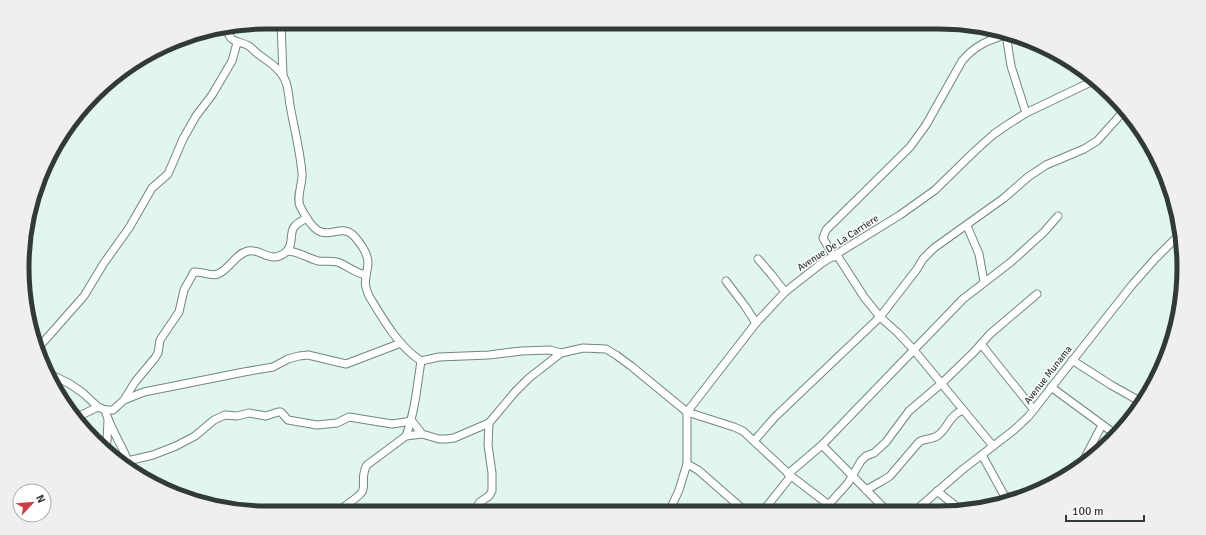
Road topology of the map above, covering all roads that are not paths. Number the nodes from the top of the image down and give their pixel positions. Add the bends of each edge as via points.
1 (281, 29) edge
2 (228, 33) edge
3 (1000, 37) edge
4 (1008, 40) edge
5 (237, 42) junction
6 (283, 76) junction
7 (1090, 83) edge
8 (1026, 113) junction
9 (1121, 114) edge
10 (1058, 216) dead end
11 (307, 218) junction
12 (967, 226) junction
13 (1175, 239) edge
14 (287, 251) junction
15 (836, 256) junction
16 (758, 258) dead end
17 (366, 275) junction
18 (726, 280) dead end
19 (984, 282) junction
20 (785, 292) junction
21 (1037, 294) dead end
22 (880, 317) junction
23 (756, 323) junction
24 (401, 343) junction
25 (42, 344) edge
26 (981, 344) junction
27 (913, 349) junction
28 (562, 353) junction
29 (1072, 360) junction
30 (421, 361) junction
31 (56, 377) edge
32 (942, 383) junction
33 (1051, 388) junction
34 (124, 400) junction
35 (1137, 400) edge
36 (102, 408) junction
37 (963, 410) junction
38 (1034, 410) junction
39 (687, 412) junction
40 (80, 416) edge
41 (108, 420) junction
42 (412, 421) junction
43 (489, 423) junction
44 (1102, 425) junction
45 (1111, 432) edge
46 (422, 434) junction
47 (406, 436) junction
48 (754, 441) junction
49 (106, 443) edge
50 (822, 445) junction
51 (993, 446) junction
52 (982, 455) junction
53 (1086, 455) edge
54 (125, 459) edge
55 (128, 461) edge
56 (687, 464) junction
57 (790, 475) junction
58 (852, 476) junction
59 (866, 490) junction
60 (937, 491) junction
61 (1006, 496) edge
62 (827, 505) joint
63 (954, 505) edge
64 (344, 506) edge
65 (478, 506) edge
66 (672, 506) edge
67 (739, 506) edge
68 (767, 506) edge
69 (882, 506) edge
70 (920, 506) edge

1 - 6 street
2 - 5 street via 232,40
3 - 15 street via 969,52 910,147 826,230 823,238
4 - 8 street via 1011,66
5 - 6 street via 249,46 272,63
5 - 25 street via 232,61 182,139 168,174 152,188 84,296
6 - 11 street via 288,87 300,156 300,206
7 - 8 street, Avenue De La Carriere
8 - 15 street, Avenue De La Carriere via 994,134 935,190
9 - 12 street via 1097,141 1046,165
10 - 19 street via 1015,258
11 - 14 street via 294,226
11 - 17 street via 320,232 348,231 354,235 367,256
12 - 19 street via 979,254
12 - 22 street via 947,238 923,259
13 - 29 street, Avenue Munama via 1132,285
14 - 17 street via 324,262 337,262 352,271
14 - 34 street via 280,257 247,251 218,274 194,272 184,290 179,312 160,340 158,353
15 - 20 street, Avenue De La Carriere via 809,272
15 - 22 street
16 - 20 street
17 - 24 street via 365,287 369,296
18 - 23 street
19 - 27 street via 963,298
20 - 23 street, Avenue De La Carriere
21 - 26 street
22 - 27 street
22 - 48 street via 775,417
23 - 39 street, Avenue De La Carriere
24 - 30 street
24 - 34 street via 346,364 308,355 299,356 273,367 156,389
26 - 32 street
26 - 38 street
27 - 32 street
27 - 50 street
28 - 30 street via 550,350 521,351 440,357
28 - 39 street via 583,348 606,349
28 - 43 street via 529,378
29 - 33 street, Avenue Munama
29 - 35 street
30 - 42 street
31 - 36 street via 70,384
32 - 37 street
32 - 58 street via 909,411 886,442 874,453 863,458
33 - 38 street, Avenue Munama
33 - 44 street
34 - 36 street via 113,410
36 - 40 street
36 - 41 street
37 - 51 street
37 - 59 street via 950,419 938,436 919,442 890,476
38 - 51 street, Avenue Munama
39 - 48 street via 734,427
39 - 56 street
41 - 49 street
41 - 54 street via 121,444
42 - 46 street
42 - 47 street
42 - 55 street via 392,424 349,417 337,423 318,425 288,420 281,412 266,416 249,413 238,416 225,415 176,446
43 - 46 street via 454,438 439,439
43 - 65 street via 492,491
44 - 45 street
44 - 53 street
46 - 47 street
47 - 64 street via 367,465 362,479 363,491
48 - 57 street
50 - 57 street
50 - 58 street
51 - 52 street, Avenue Munama
52 - 60 street, Avenue Munama
52 - 61 street
56 - 66 street
56 - 67 street via 698,470
57 - 62 street
57 - 68 street
58 - 59 street
58 - 62 street
59 - 69 street
60 - 63 street
60 - 70 street, Avenue Munama

